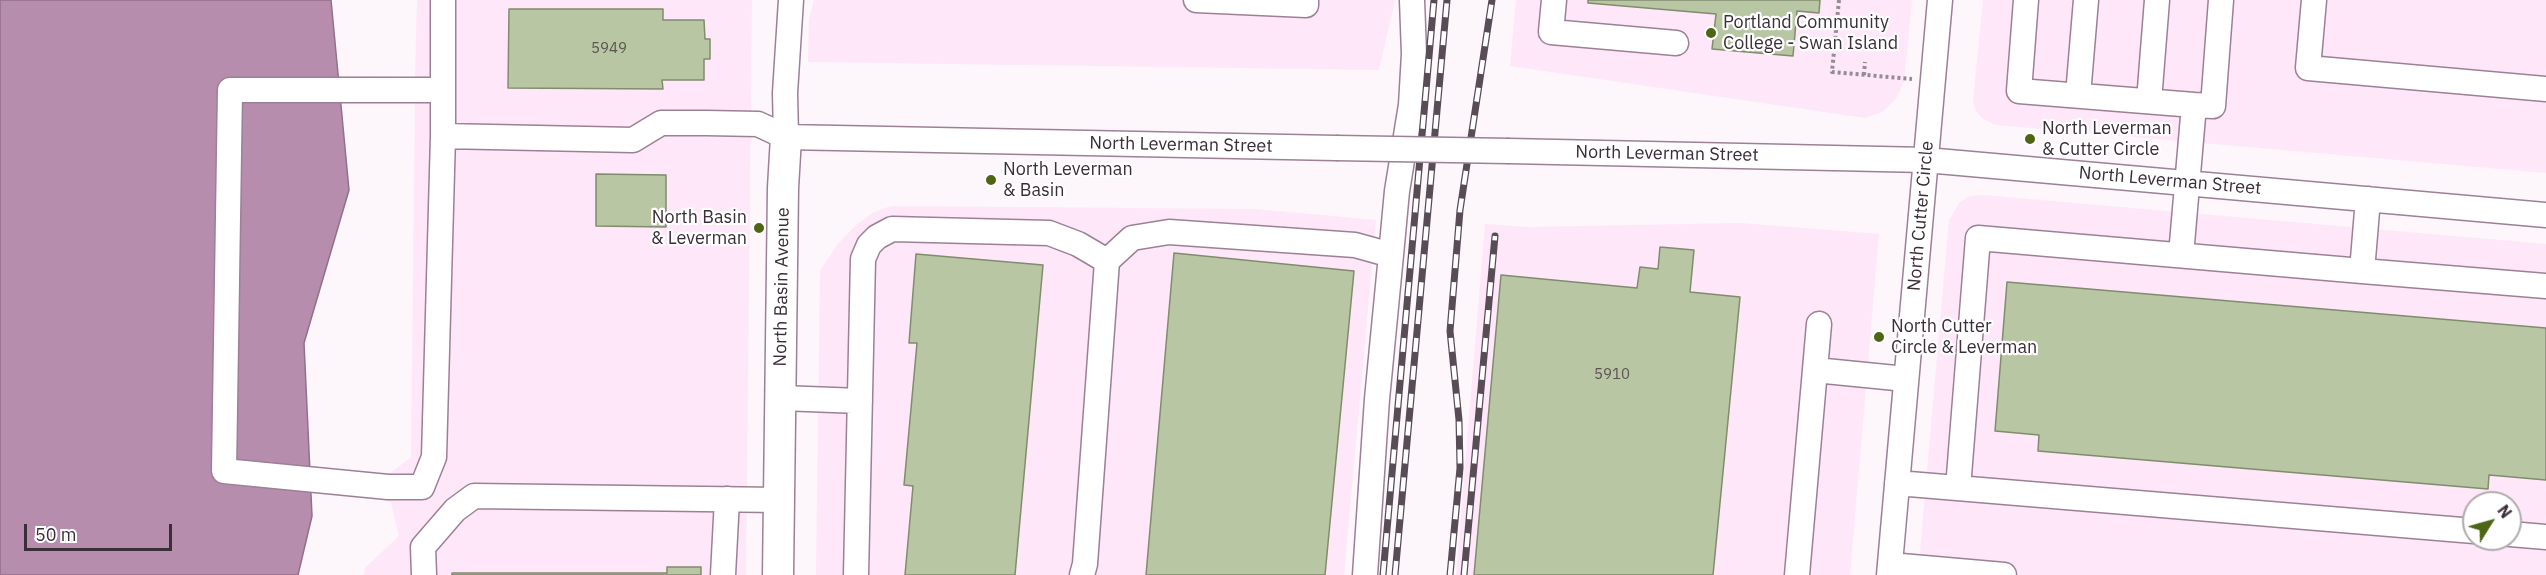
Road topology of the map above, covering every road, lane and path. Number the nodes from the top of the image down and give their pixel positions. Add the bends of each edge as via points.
1 (443, 0) edge
2 (790, 0) edge
3 (1196, 0) edge
4 (1306, 0) edge
5 (1412, 0) edge
6 (1554, 0) edge
7 (1839, 0) edge
8 (1940, 0) edge
9 (2026, 0) edge
10 (2086, 0) edge
11 (2157, 0) edge
12 (2222, 0) edge
13 (2314, 0) edge
14 (1676, 43) dead end
15 (1865, 62) dead end
16 (1864, 75) junction
17 (1933, 81) junction
18 (2546, 89) edge
19 (443, 90) junction
20 (2078, 95) junction
21 (2149, 101) junction
22 (2194, 105) junction
23 (443, 136) junction
24 (786, 137) junction
25 (1926, 160) junction
26 (2188, 183) junction
27 (2368, 199) junction
28 (2546, 215) edge
29 (1391, 255) junction
30 (2181, 255) junction
31 (1107, 261) junction
32 (2362, 270) junction
33 (2546, 286) edge
34 (1819, 324) dead end
35 (1815, 370) junction
36 (1906, 378) junction
37 (781, 398) junction
38 (860, 401) junction
39 (1897, 483) junction
40 (1958, 488) junction
41 (727, 499) junction
42 (779, 500) junction
43 (2462, 530) edge
44 (2522, 535) edge
45 (2546, 537) edge
46 (1889, 570) edge
47 (424, 575) edge
48 (723, 575) edge
49 (778, 575) edge
50 (856, 575) edge
51 (1082, 575) edge
52 (1365, 575) edge
53 (1797, 575) edge
54 (2004, 575) edge

1 - 19 street
2 - 24 street, North Basin Avenue
3 - 4 street via 1306,5
5 - 29 street via 1411,105
6 - 14 street via 1551,32
7 - 16 path via 1832,72
8 - 17 street, North Cutter Circle
9 - 20 street via 2019,91
10 - 20 street
11 - 21 street
12 - 22 street via 2213,106
13 - 18 street via 2308,68
15 - 16 path
16 - 17 path
17 - 25 street, North Cutter Circle
19 - 23 street
19 - 23 street via 230,90 224,471 422,487 434,457
20 - 21 street
21 - 22 street
22 - 26 street
23 - 24 street via 633,140 661,123 672,123 758,124
24 - 25 street, North Leverman Street, bridge
24 - 37 main road, North Basin Avenue
25 - 26 street, North Leverman Street
25 - 36 street, North Cutter Circle
26 - 27 street, North Leverman Street
26 - 30 street
27 - 28 street, North Leverman Street
27 - 32 street
29 - 31 street via 1345,244 1169,232 1132,238
29 - 52 street
30 - 32 street
30 - 40 street via 1978,238
31 - 38 street via 1049,233 892,229 883,232 869,246 863,260
31 - 51 street
32 - 33 street
34 - 35 street
35 - 36 street
35 - 53 street
36 - 39 street, North Cutter Circle
37 - 38 street
37 - 42 main road, North Basin Avenue
38 - 50 street
39 - 40 street
39 - 46 street, North Cutter Circle
40 - 43 street
41 - 42 street
41 - 47 street via 474,496 455,510 423,547
41 - 48 street
42 - 49 main road, North Basin Avenue
44 - 45 street
46 - 54 street

